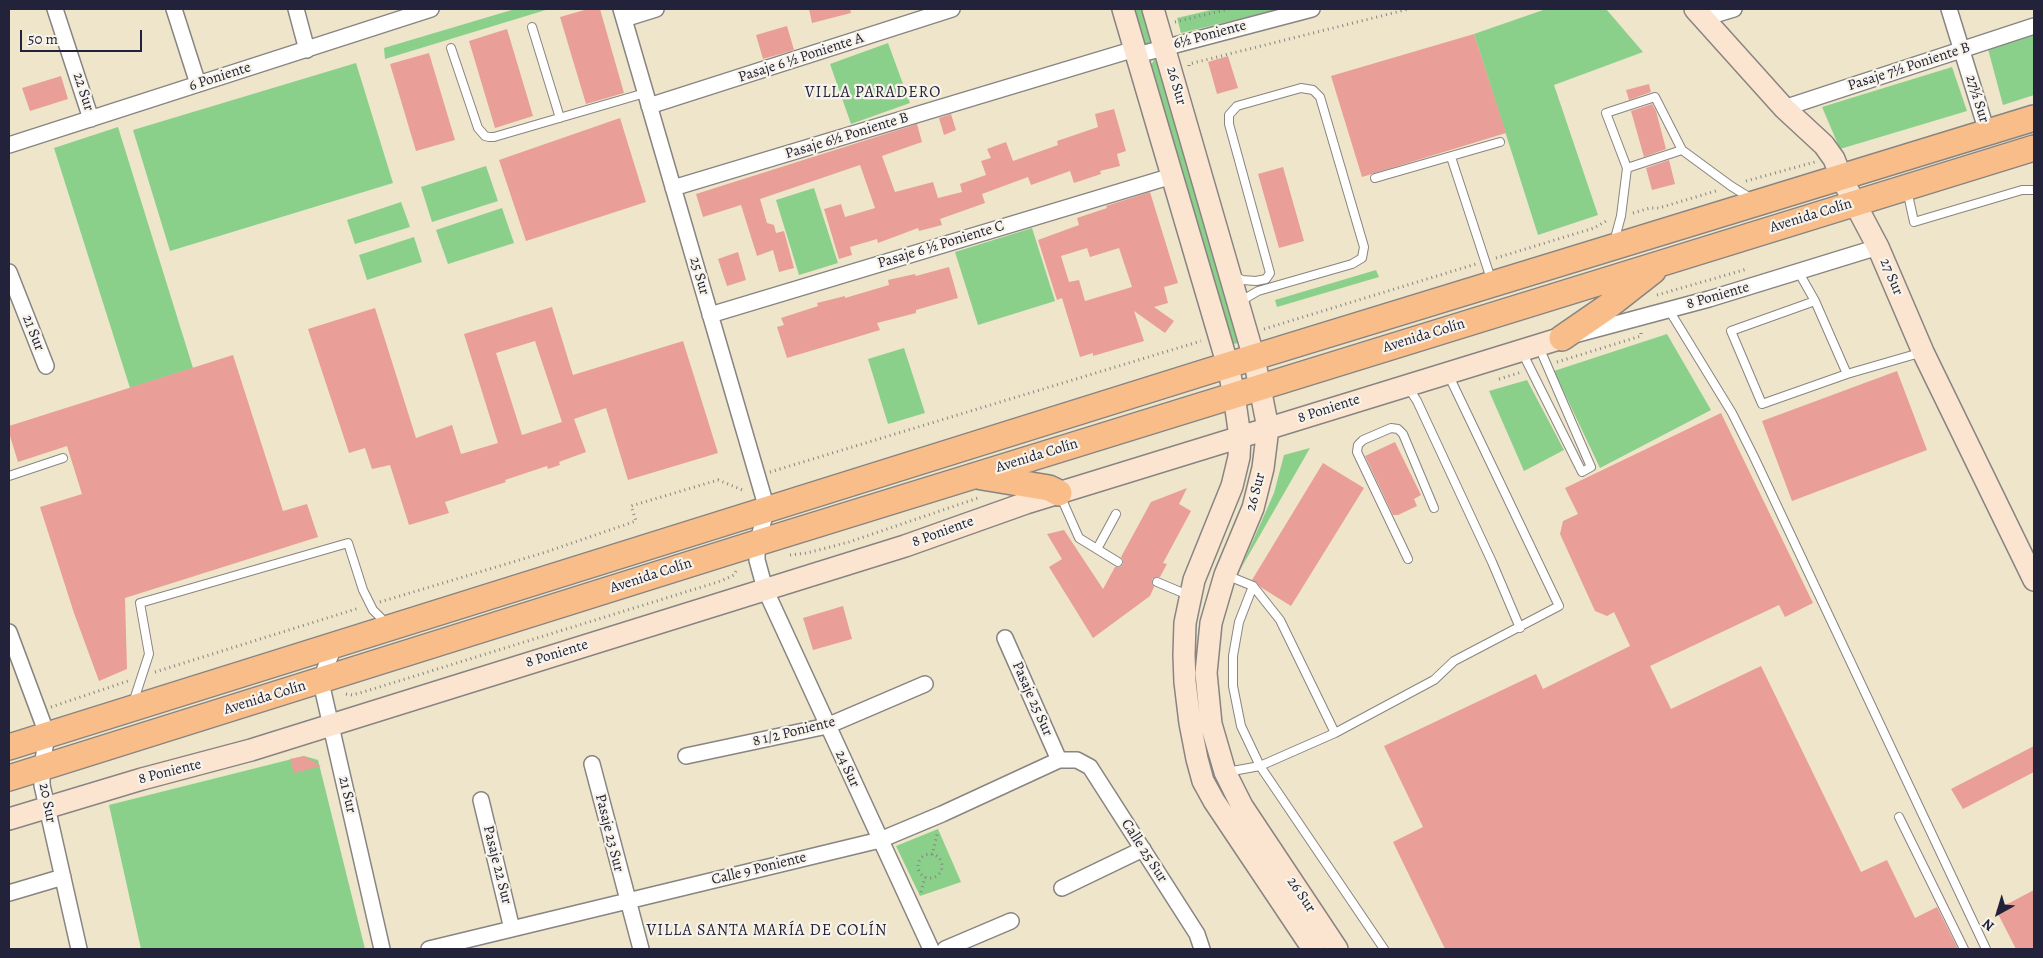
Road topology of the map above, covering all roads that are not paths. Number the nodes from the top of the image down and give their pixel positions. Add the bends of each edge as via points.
1 (55, 9) edge
2 (174, 9) edge
3 (296, 9) edge
4 (656, 9) edge
5 (952, 9) edge
6 (1124, 9) edge
7 (1154, 9) edge
8 (1312, 9) edge
9 (1734, 9) edge
10 (1949, 9) edge
11 (424, 10) edge
12 (1288, 11) edge
13 (623, 14) edge
14 (1699, 14) edge
15 (2034, 26) edge
16 (532, 27) dead end
17 (1165, 47) junction
18 (451, 48) dead end
19 (1962, 49) junction
20 (307, 50) junction
21 (1136, 52) junction
22 (198, 84) junction
23 (647, 100) junction
24 (1784, 108) junction
25 (91, 118) junction
26 (560, 118) junction
27 (2034, 118) edge
28 (1987, 132) junction
29 (1500, 142) dead end
30 (9, 145) edge
31 (2034, 148) edge
32 (1682, 150) junction
33 (1451, 157) junction
34 (1627, 168) junction
35 (1838, 168) junction
36 (1172, 176) junction
37 (1375, 178) dead end
38 (673, 188) junction
39 (1903, 188) junction
40 (2034, 190) edge
41 (1758, 202) junction
42 (1856, 203) junction
43 (1612, 247) junction
44 (1878, 247) junction
45 (1666, 261) junction
46 (1798, 271) junction
47 (9, 272) edge
48 (1229, 273) junction
49 (1492, 284) junction
50 (1246, 300) junction
51 (1815, 301) junction
52 (1669, 310) junction
53 (710, 315) junction
54 (1562, 338) junction
55 (1530, 348) junction
56 (1923, 352) junction
57 (1254, 358) junction
58 (46, 366) dead end
59 (1228, 366) junction
60 (1447, 373) junction
61 (1847, 374) junction
62 (1407, 384) junction
63 (1261, 387) junction
64 (1234, 395) junction
65 (1268, 428) junction
66 (1240, 437) junction
67 (63, 458) dead end
68 (9, 476) edge
69 (972, 477) junction
70 (1059, 493) junction
71 (1434, 508) dead end
72 (767, 509) junction
73 (1116, 514) dead end
74 (757, 543) junction
75 (1097, 549) junction
76 (1408, 559) dead end
77 (1118, 562) dead end
78 (1225, 574) junction
79 (2034, 580) edge
80 (1157, 582) dead end
81 (1253, 586) junction
82 (765, 590) junction
83 (1190, 596) junction
84 (390, 627) junction
85 (1520, 628) junction
86 (9, 632) edge
87 (1005, 638) dead end
88 (340, 643) junction
89 (322, 680) junction
90 (925, 684) dead end
91 (131, 708) junction
92 (331, 725) junction
93 (827, 726) junction
94 (1335, 733) junction
95 (47, 734) junction
96 (9, 747) edge
97 (686, 756) dead end
98 (1197, 759) junction
99 (1059, 760) junction
100 (1077, 760) joint
101 (592, 764) dead end
102 (1260, 766) junction
103 (42, 767) junction
104 (1225, 772) junction
105 (9, 778) edge
106 (481, 800) dead end
107 (47, 807) junction
108 (1899, 817) dead end
109 (9, 819) edge
110 (880, 840) junction
111 (1143, 849) junction
112 (63, 877) junction
113 (1062, 888) dead end
114 (9, 893) edge
115 (626, 901) junction
116 (1011, 921) dead end
117 (512, 929) junction
118 (79, 949) edge
119 (382, 949) edge
120 (429, 949) edge
121 (640, 949) edge
122 (930, 949) edge
123 (945, 949) edge
124 (1202, 949) edge
125 (1313, 949) edge
126 (1337, 949) edge
127 (1384, 949) edge
128 (1964, 949) edge
129 (1986, 949) edge

1 - 25 street, 22 Sur
2 - 22 street
3 - 20 street
4 - 13 street
5 - 23 street, Pasaje 6 ½ Poniente A
6 - 21 street, 26 Sur
7 - 17 street, 26 Sur
8 - 12 street, 6½ Poniente
9 - 14 street
10 - 19 street, 27½ Sur
11 - 20 street, 6 Poniente
12 - 17 street, 6½ Poniente
13 - 23 street, 25 Sur
14 - 24 street, 27 Sur
15 - 19 street, Pasaje 7½ Poniente B
16 - 26 lane
17 - 21 street, 6½ Poniente
17 - 48 street, 26 Sur
18 - 26 lane via 478,128 485,136 494,137
19 - 24 street, Pasaje 7½ Poniente B
19 - 28 street, 27½ Sur
20 - 22 street, 6 Poniente
21 - 36 street, 26 Sur
21 - 38 street, Pasaje 6½ Poniente B
22 - 25 street, 6 Poniente
23 - 26 lane
23 - 38 street, 25 Sur
24 - 35 street, 27 Sur via 1824,145
25 - 30 street, 6 Poniente
27 - 28 main road, Avenida Colín
28 - 35 main road, Avenida Colín
29 - 33 lane
31 - 39 main road, Avenida Colín
32 - 34 lane
32 - 34 lane via 1655,97 1606,113
32 - 41 lane
33 - 37 lane
33 - 49 lane
34 - 43 lane via 1621,216
35 - 41 main road, Avenida Colín
35 - 42 street, 27 Sur
36 - 53 street, Pasaje 6 ½ Poniente C
36 - 59 street, 26 Sur
38 - 53 street, 25 Sur
39 - 40 lane via 1914,222 2022,190
39 - 42 main road, Avenida Colín
41 - 43 main road, Avenida Colín
42 - 44 street, 27 Sur
42 - 45 main road, Avenida Colín
43 - 49 main road, Avenida Colín
44 - 46 street, 8 Poniente
44 - 56 street, 27 Sur
45 - 54 main road
45 - 63 main road, Avenida Colín
46 - 51 lane
46 - 52 street, 8 Poniente
47 - 58 street, 21 Sur
48 - 50 street, 26 Sur
48 - 50 lane via 1242,280 1256,281 1266,279 1270,273 1229,115 1236,106 1301,88 1313,90 1320,96 1364,247 1362,258
49 - 57 main road, Avenida Colín
50 - 57 street, 26 Sur
51 - 61 lane
51 - 61 lane via 1730,331 1762,404
52 - 54 street, 8 Poniente
52 - 129 lane via 1732,413 1754,457
53 - 72 street, 25 Sur
54 - 55 street, 8 Poniente
55 - 55 lane via 1582,472 1591,467
55 - 60 street, 8 Poniente
56 - 61 lane
56 - 79 street, 27 Sur
57 - 59 main road, Avenida Colín
57 - 63 street, 26 Sur
59 - 64 street, 26 Sur
59 - 72 main road, Avenida Colín
60 - 62 street, 8 Poniente
60 - 85 lane via 1559,606
62 - 65 street, 8 Poniente
62 - 85 lane
63 - 64 main road, Avenida Colín
63 - 65 street, 26 Sur
64 - 66 street, 26 Sur
64 - 69 main road, Avenida Colín
65 - 66 street, 8 Poniente
65 - 78 street, 26 Sur via 1253,508
66 - 70 street, 8 Poniente
66 - 83 street, 26 Sur via 1232,486
67 - 68 lane
69 - 70 main road via 1000,479
69 - 74 main road, Avenida Colín
70 - 75 lane via 1078,538
70 - 82 street, 8 Poniente
71 - 76 lane via 1398,429 1391,428 1358,445 1357,452
72 - 74 street
72 - 84 main road, Avenida Colín
73 - 75 lane
74 - 82 street, 24 Sur via 757,560
74 - 89 main road, Avenida Colín
75 - 77 lane
78 - 81 lane
78 - 104 street, 26 Sur via 1211,623 1206,673 1210,724
80 - 83 lane
81 - 94 lane via 1280,620
81 - 102 lane via 1238,622 1232,671 1241,726
82 - 92 street, 8 Poniente
82 - 93 street, 24 Sur
83 - 98 street, 26 Sur via 1184,655
84 - 88 main road, Avenida Colín
84 - 91 lane via 370,605 348,543 140,603 149,654
85 - 94 lane via 1454,661 1434,680
86 - 95 street, 20 Sur
87 - 99 street, Pasaje 25 Sur
88 - 89 street via 327,662
88 - 91 main road, Avenida Colín
89 - 92 street, 21 Sur
89 - 103 main road, Avenida Colín
90 - 93 street, 8 1/2 Poniente
91 - 95 main road, Avenida Colín
92 - 107 street, 8 Poniente
92 - 119 street, 21 Sur
93 - 97 street, 8 1/2 Poniente
93 - 110 street, 24 Sur
94 - 102 lane
95 - 96 main road, Avenida Colín
95 - 103 street, 20 Sur
98 - 104 street via 1217,773
98 - 125 street, 26 Sur via 1203,781 1214,801
99 - 100 street, Calle 9 Poniente
99 - 110 street, Calle 9 Poniente
100 - 111 street, Calle 25 Sur via 1090,767
101 - 115 street, Pasaje 23 Sur
102 - 104 lane
102 - 127 lane
103 - 105 main road, Avenida Colín
103 - 107 street, 20 Sur
104 - 126 street, 26 Sur via 1242,806
106 - 117 street, Pasaje 22 Sur
107 - 109 street, 8 Poniente
107 - 112 street, 20 Sur
108 - 128 lane
110 - 115 street, Calle 9 Poniente
110 - 122 street, 24 Sur
111 - 113 street
111 - 124 street, Calle 25 Sur via 1197,934
112 - 114 street
112 - 118 street, 20 Sur
115 - 117 street, Calle 9 Poniente
115 - 121 street, Pasaje 23 Sur
116 - 123 street
117 - 120 street, Calle 9 Poniente

